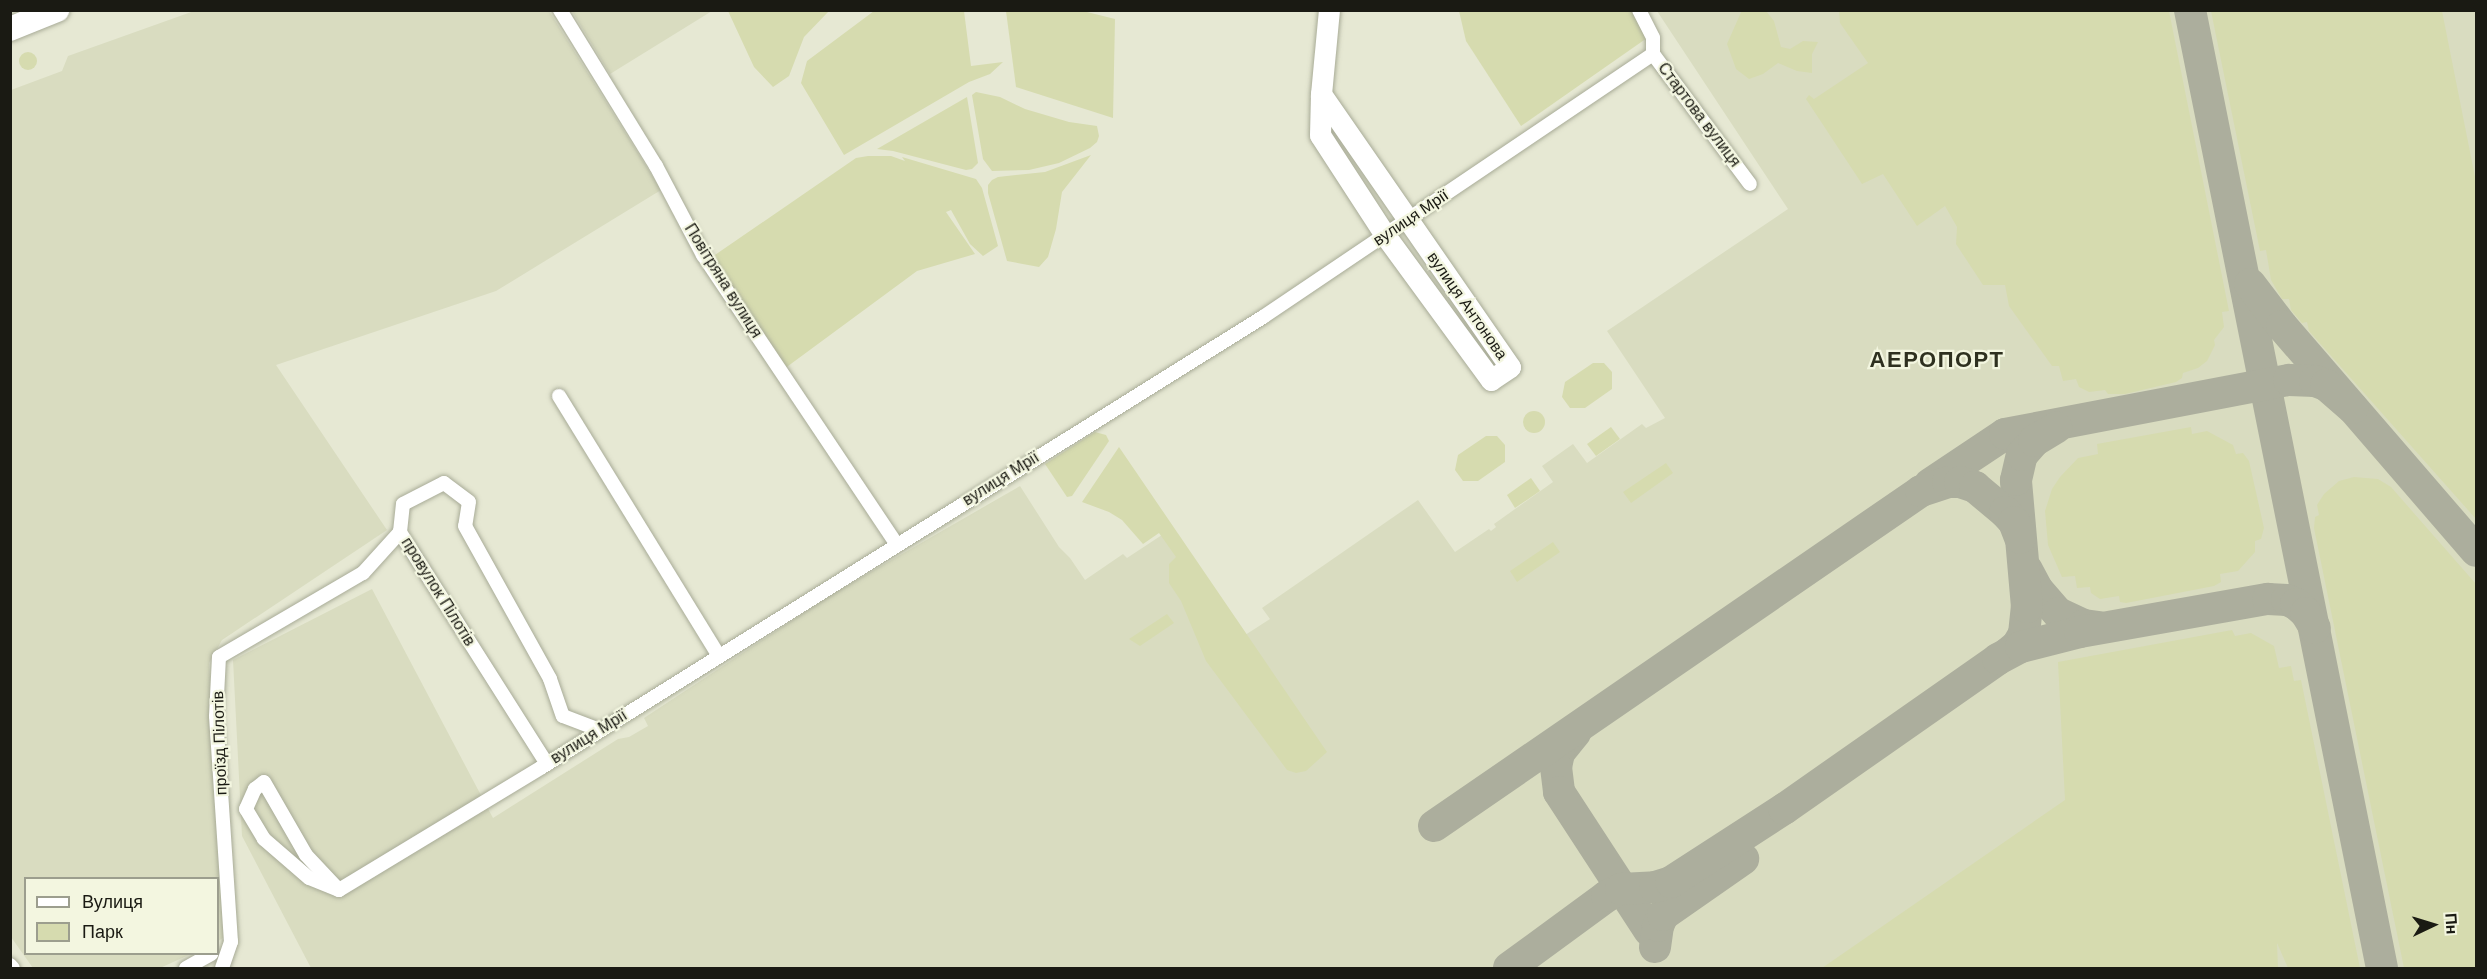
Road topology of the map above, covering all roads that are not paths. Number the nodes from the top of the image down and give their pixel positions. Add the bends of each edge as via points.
1 (57, 10) edge
2 (560, 10) edge
3 (1329, 10) edge
4 (1639, 10) edge
5 (10, 29) edge
6 (1653, 54) junction
7 (1321, 94) junction
8 (1750, 184) dead end
9 (1406, 220) junction
10 (1385, 235) junction
11 (559, 396) dead end
12 (400, 532) junction
13 (897, 545) junction
14 (719, 656) junction
15 (600, 730) junction
16 (547, 764) junction
17 (339, 890) junction
18 (231, 942) junction
19 (219, 949) edge
20 (210, 955) edge
21 (186, 969) edge
22 (222, 969) edge

1 - 5 highway
2 - 13 street, Повітряна вулиця via 656,166 703,255
3 - 7 main road, вулиця Антонова
4 - 6 street, Стартова вулиця via 1653,38
6 - 8 street, Стартова вулиця
6 - 9 street, вулиця Мрії
7 - 9 main road, вулиця Антонова
7 - 10 main road, вулиця Антонова via 1320,135
9 - 10 street, вулиця Мрії
9 - 10 main road, вулиця Антонова via 1510,367 1491,380
10 - 13 street, вулиця Мрії via 1263,317
11 - 14 street
12 - 15 street, провулок Пілотів via 403,504 444,483 469,502 465,526 550,679 563,716
12 - 16 street, провулок Пілотів
12 - 18 street, проїзд Пілотів via 363,573 219,657 216,716
13 - 14 street, вулиця Мрії
14 - 15 street, вулиця Мрії
15 - 16 street, вулиця Мрії
16 - 17 street, вулиця Мрії
17 - 17 street via 309,878 264,839 246,809 255,789 264,782 306,855
18 - 19 street
18 - 22 street, проїзд Пілотів
20 - 21 street

